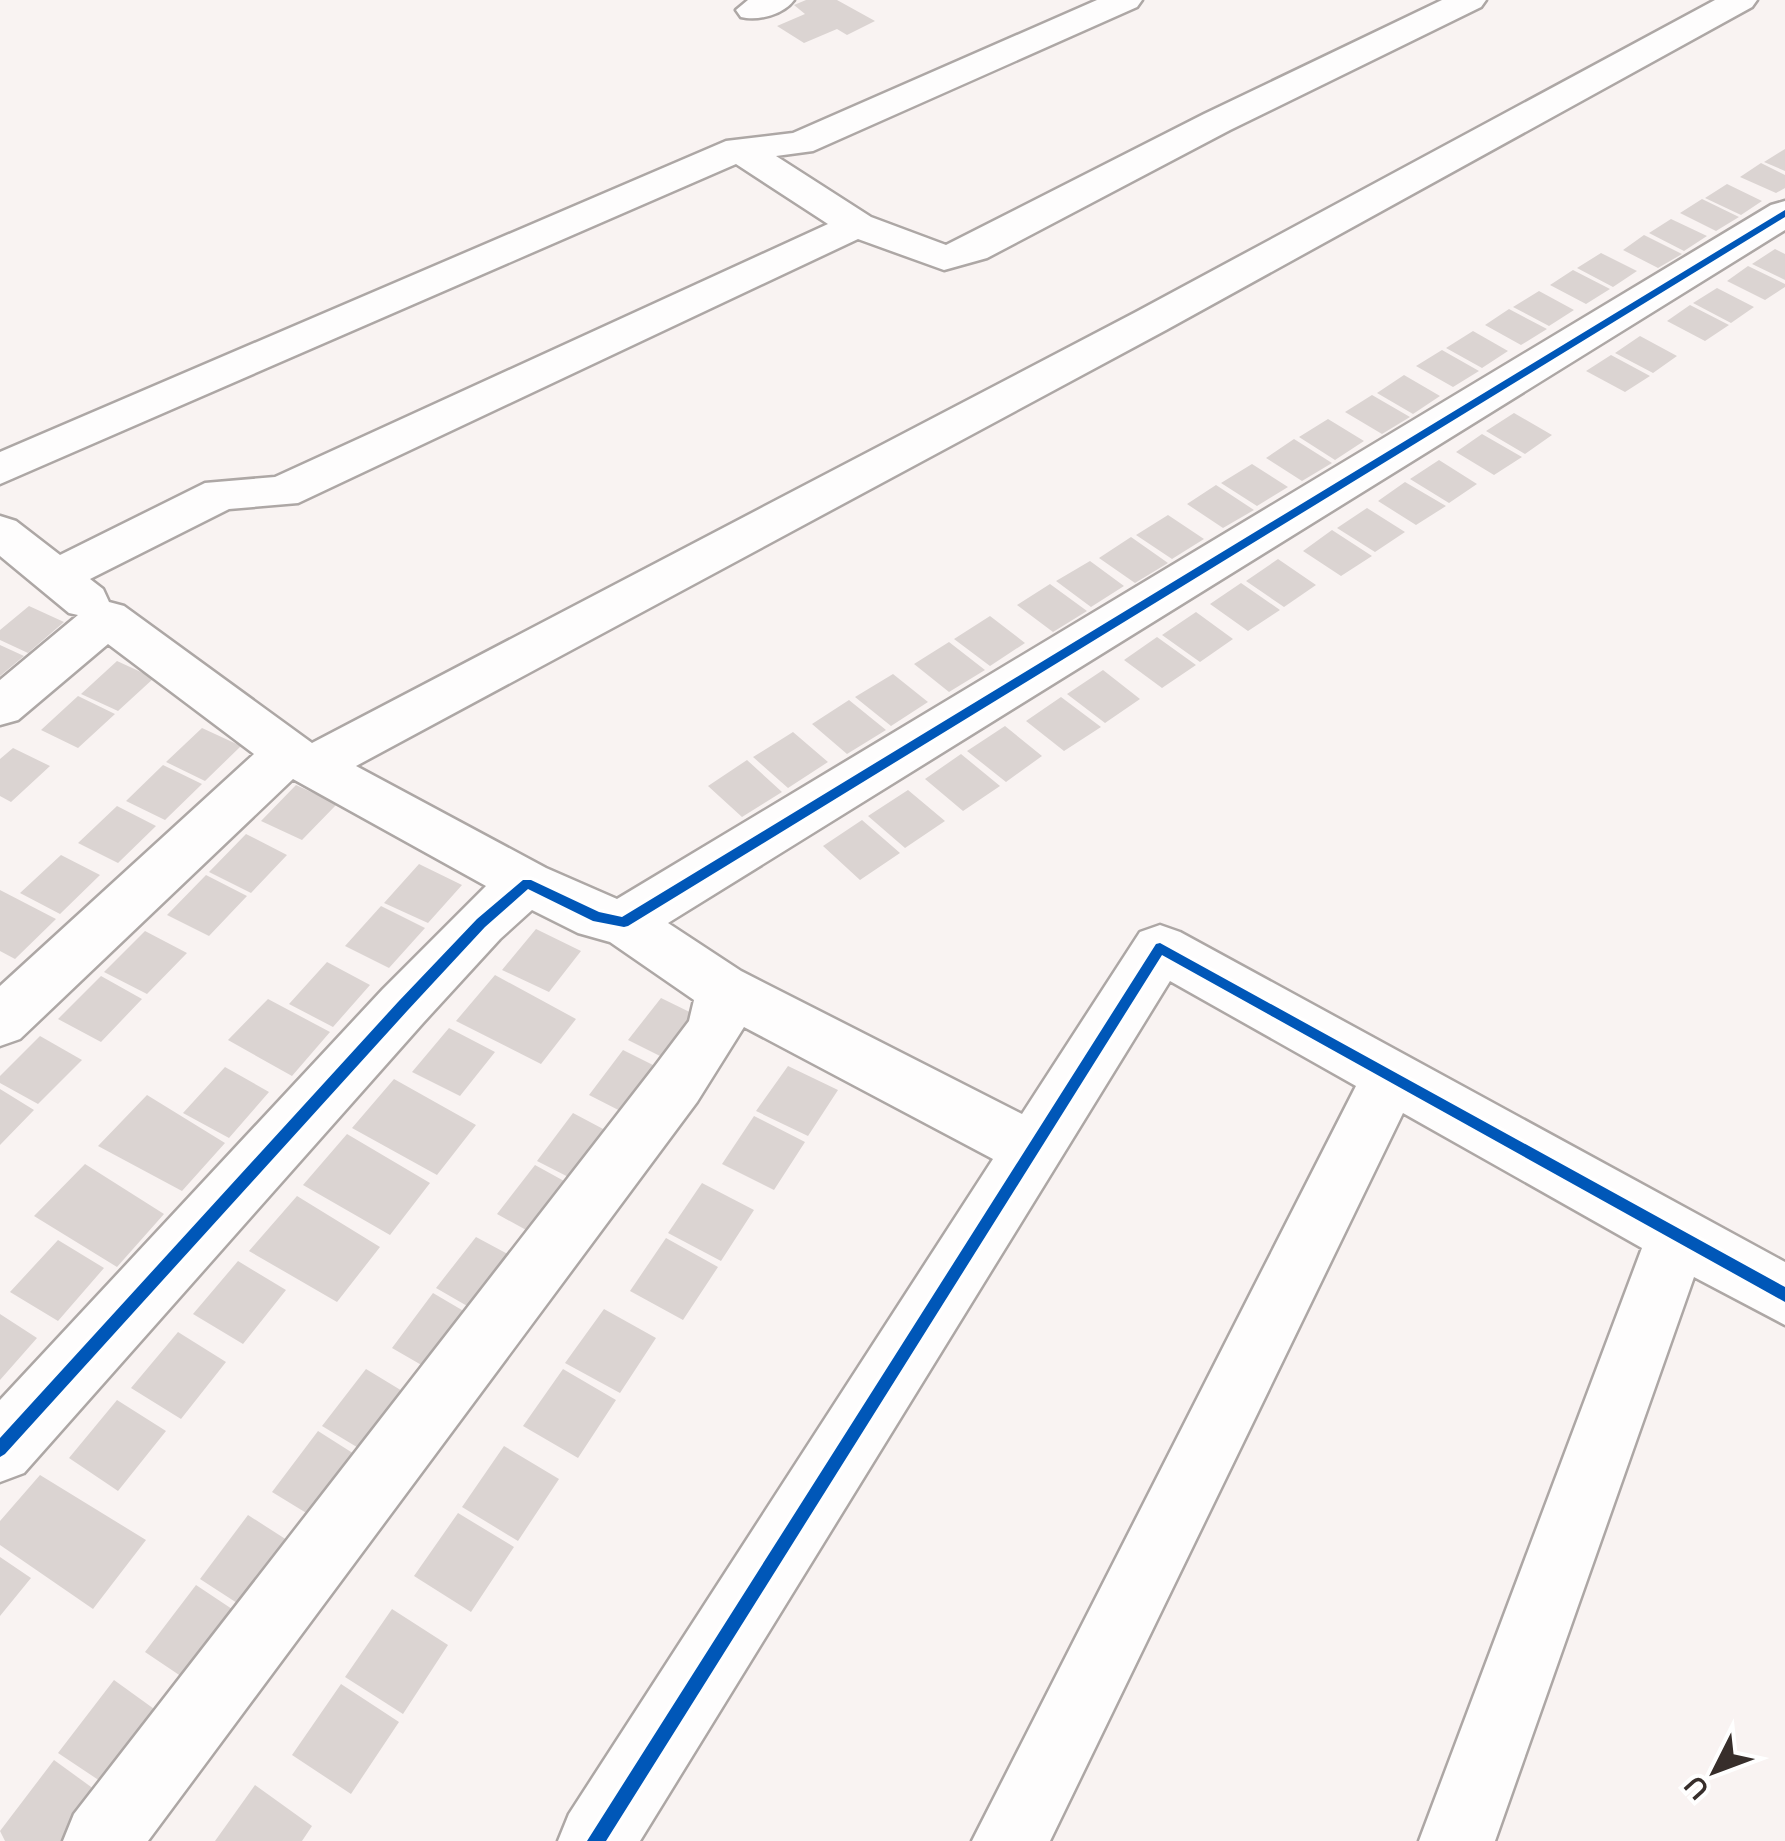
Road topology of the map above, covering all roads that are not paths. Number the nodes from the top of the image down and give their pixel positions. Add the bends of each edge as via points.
1 (1125, 0) edge
2 (1469, 0) edge
3 (1740, 0) edge
4 (739, 149) junction
5 (1785, 213) edge
6 (857, 225) junction
7 (0, 469) edge
8 (0, 532) edge
9 (56, 576) junction
10 (108, 618) junction
11 (0, 707) edge
12 (300, 760) junction
13 (527, 883) junction
14 (624, 922) junction
15 (721, 988) junction
16 (0, 1022) edge
17 (1391, 1076) junction
18 (1034, 1150) junction
19 (1678, 1236) junction
20 (1785, 1295) edge
21 (0, 1449) edge
22 (101, 1841) edge
23 (596, 1841) edge
24 (1010, 1841) edge
25 (1457, 1841) edge

1 - 4 street via 800,143
2 - 6 street via 973,250 944,258
3 - 12 street via 1168,312
4 - 6 street
4 - 7 street
5 - 14 street
6 - 9 street via 282,492 222,494
8 - 9 street
9 - 10 street
10 - 11 street
10 - 12 street
12 - 13 street
12 - 16 street
13 - 14 street via 597,917
13 - 21 street via 481,922
14 - 15 street
15 - 18 street
15 - 22 street via 720,1018 676,1084
17 - 18 street via 1160,948
17 - 19 street
17 - 24 street
18 - 23 street
19 - 20 street
19 - 25 street

